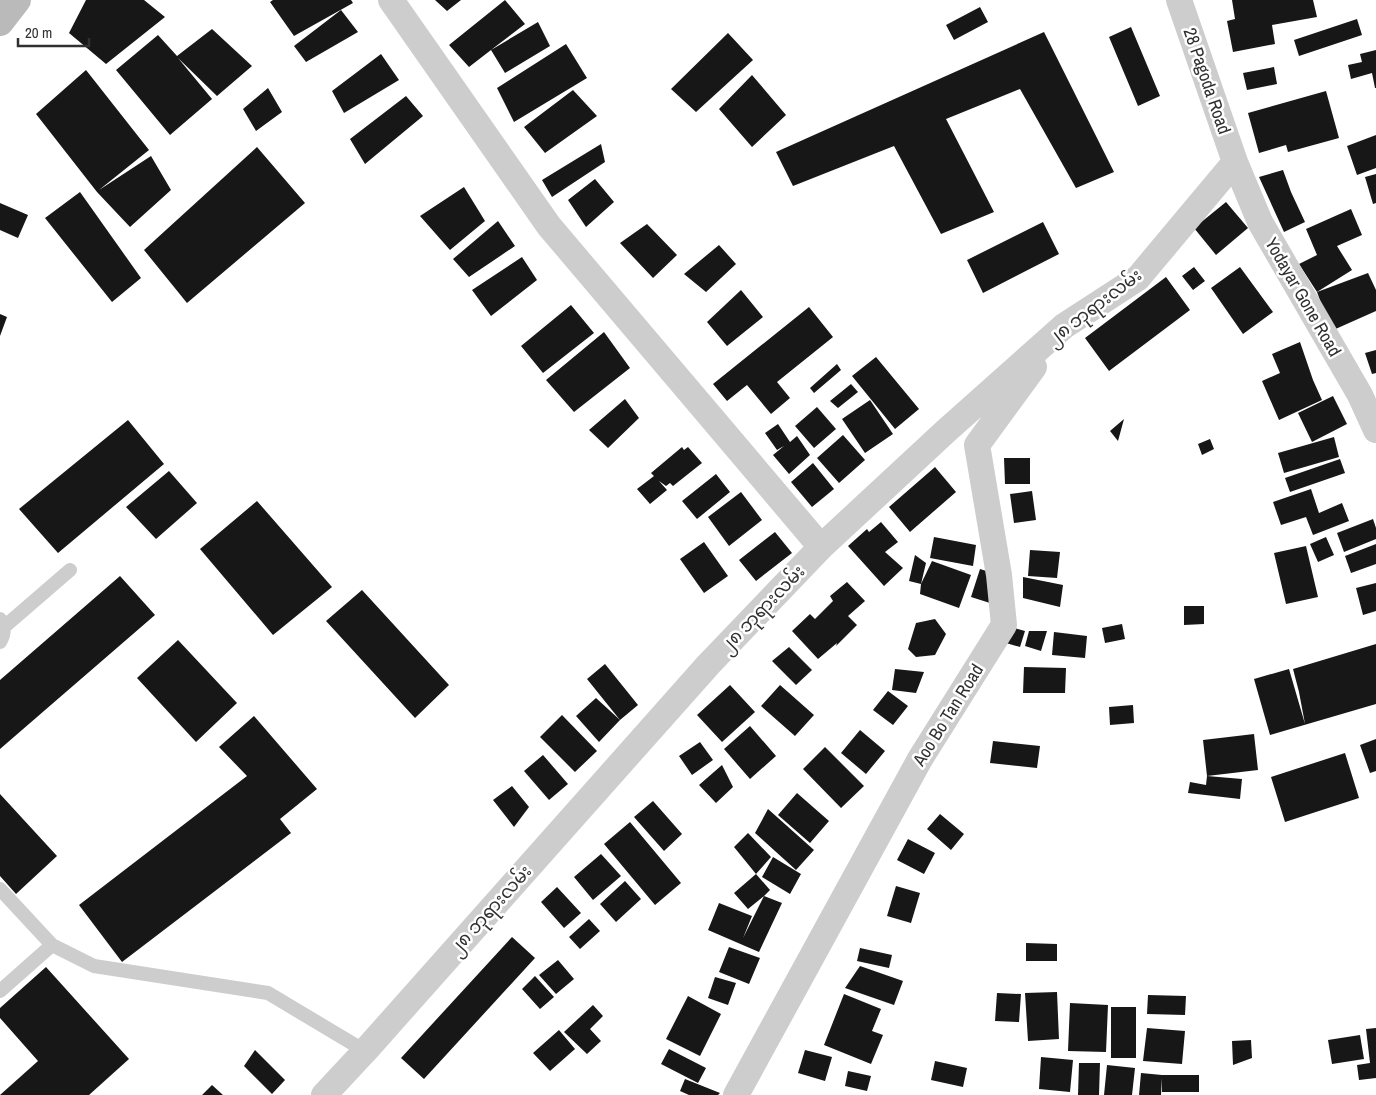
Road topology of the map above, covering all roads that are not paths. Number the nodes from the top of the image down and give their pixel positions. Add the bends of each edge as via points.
1 (17, 0) edge
2 (391, 0) edge
3 (1179, 0) edge
4 (0, 22) edge
5 (1235, 162) junction
6 (1064, 326) junction
7 (1368, 392) edge
8 (1376, 430) edge
9 (821, 547) junction
10 (70, 570) dead end
11 (2, 623) edge
12 (0, 642) edge
13 (0, 889) edge
14 (52, 945) junction
15 (0, 991) edge
16 (365, 1052) junction
17 (324, 1095) edge
18 (736, 1095) edge

1 - 4 main road
2 - 9 street via 549,226
3 - 5 street, 28 Pagoda Road
5 - 6 street, ၂၈ ဘုရားလမ်း via 1138,278
5 - 7 street, Yodayar Gone Road via 1260,222
6 - 9 street, ၂၈ ဘုရားလမ်း
6 - 18 street, Aoo Bo Tan Road via 977,445 1004,625 920,760
7 - 8 street, Yodayar Gone Road
9 - 16 street, ၂၈ ဘုရားလမ်း via 708,666
10 - 11 lane
11 - 12 lane via 4,634
13 - 14 lane
14 - 15 lane
14 - 16 lane via 94,966 268,993
16 - 17 street, ၂၈ ဘုရားလမ်း

